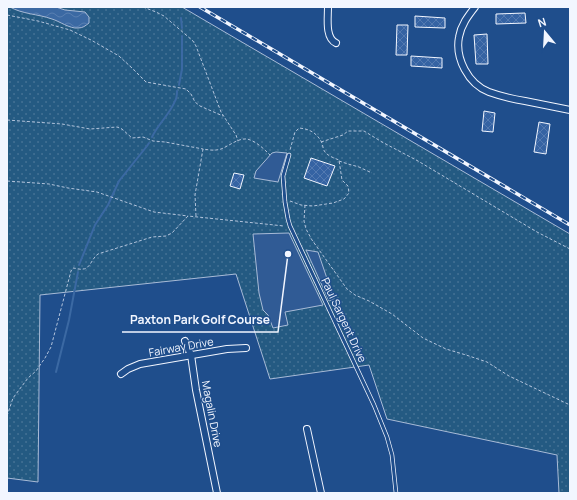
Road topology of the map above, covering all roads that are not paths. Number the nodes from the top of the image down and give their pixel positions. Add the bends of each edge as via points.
1 (328, 7) edge
2 (475, 7) edge
3 (336, 43) dead end
4 (570, 110) edge
5 (289, 155) road end
6 (185, 341) dead end
7 (246, 348) dead end
8 (191, 355) junction
9 (121, 374) dead end
10 (307, 428) dead end
11 (217, 493) edge
12 (322, 493) edge
13 (396, 493) edge

1 - 3 street via 328,32 332,42
2 - 4 street via 462,27 458,46 462,65 473,80 488,92
5 - 13 lane, Paul Sargent Drive via 283,176 290,226 374,404 392,455
6 - 8 street, Magalin Drive
7 - 8 street, Fairway Drive
8 - 9 street, Fairway Drive via 140,364
8 - 11 street, Magalin Drive
10 - 12 street

